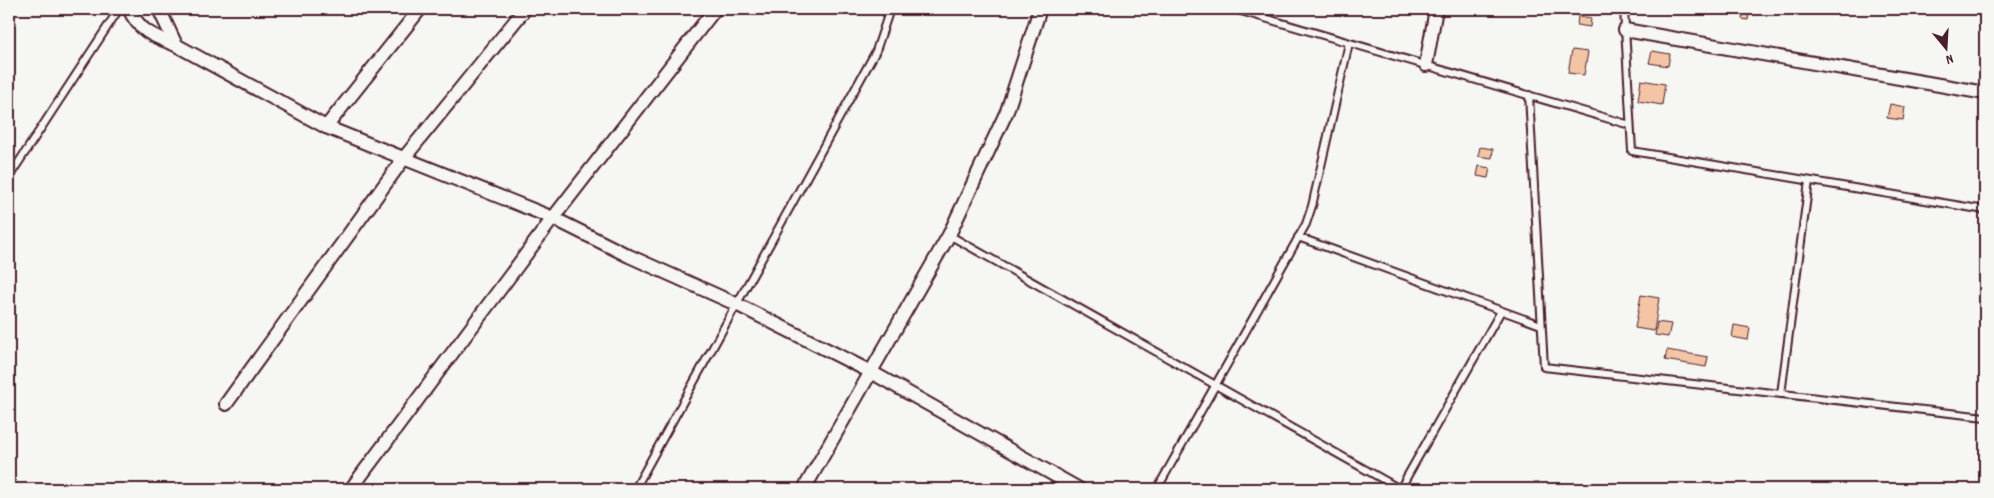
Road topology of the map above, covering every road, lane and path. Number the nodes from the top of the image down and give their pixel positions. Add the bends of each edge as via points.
1 (119, 9) edge
2 (129, 9) edge
3 (159, 9) edge
4 (420, 9) edge
5 (525, 9) edge
6 (715, 9) edge
7 (890, 9) edge
8 (1040, 9) edge
9 (1234, 9) edge
10 (1436, 9) edge
11 (1624, 9) edge
12 (1625, 30) junction
13 (1349, 43) junction
14 (176, 45) junction
15 (1426, 65) junction
16 (1985, 93) edge
17 (1528, 95) junction
18 (1630, 125) junction
19 (326, 127) junction
20 (404, 158) junction
21 (9, 177) edge
22 (1809, 180) junction
23 (1985, 210) edge
24 (553, 218) junction
25 (949, 235) junction
26 (1298, 237) junction
27 (736, 304) junction
28 (1500, 311) junction
29 (1541, 325) junction
30 (871, 372) junction
31 (1216, 385) junction
32 (1781, 394) junction
33 (226, 404) dead end
34 (1985, 417) edge
35 (351, 489) edge
36 (635, 489) edge
37 (804, 489) edge
38 (1079, 489) edge
39 (1157, 489) edge
40 (1400, 489) edge

1 - 21 lane
2 - 14 street via 136,22 150,35
3 - 14 street
4 - 19 street
5 - 20 street
6 - 24 street
7 - 27 lane via 876,51
8 - 25 street via 1007,111
9 - 13 lane
10 - 15 street
11 - 12 lane
12 - 16 street
12 - 18 lane
13 - 15 lane
13 - 26 lane via 1312,206
14 - 19 street
15 - 17 lane
17 - 18 lane
17 - 29 lane
18 - 22 lane via 1632,151
19 - 20 street
20 - 24 street
20 - 33 street
22 - 23 lane
22 - 32 lane
24 - 27 street
24 - 35 street
25 - 30 street
25 - 31 lane
26 - 28 lane
26 - 31 lane
27 - 30 street
27 - 36 lane
28 - 29 lane
28 - 40 lane
29 - 32 lane via 1544,367
30 - 37 street
30 - 38 street
31 - 39 lane
31 - 40 lane
32 - 34 lane

